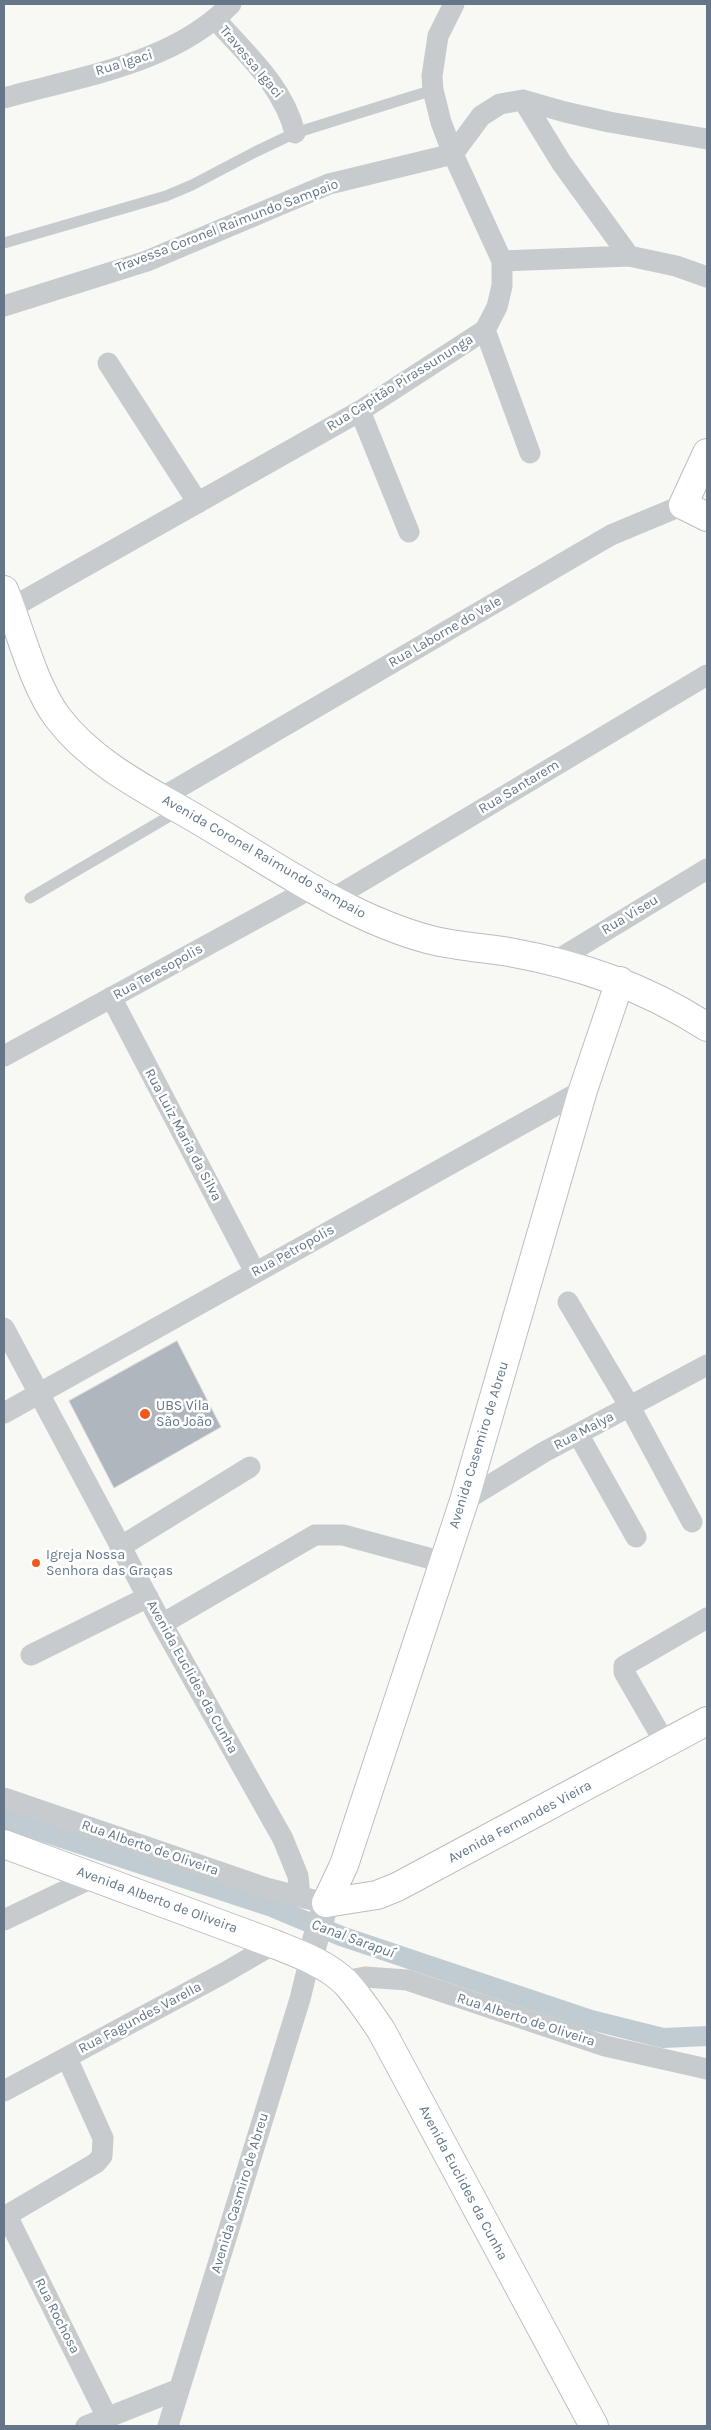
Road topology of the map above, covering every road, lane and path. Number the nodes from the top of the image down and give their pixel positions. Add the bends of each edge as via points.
1 (232, 4) edge
2 (454, 4) edge
3 (216, 20) junction
4 (433, 90) junction
5 (4, 98) edge
6 (523, 100) junction
7 (295, 133) junction
8 (707, 139) edge
9 (453, 154) junction
10 (4, 243) edge
11 (629, 256) junction
12 (502, 260) junction
13 (707, 277) edge
14 (4, 306) edge
15 (485, 330) junction
16 (108, 363) dead end
17 (360, 411) junction
18 (530, 453) dead end
19 (707, 453) edge
20 (198, 503) junction
21 (683, 505) junction
22 (707, 517) edge
23 (409, 532) dead end
24 (8, 599) edge
25 (707, 675) edge
26 (171, 804) junction
27 (707, 869) edge
28 (322, 893) junction
29 (30, 898) dead end
30 (554, 962) junction
31 (620, 981) junction
32 (111, 997) junction
33 (707, 1027) edge
34 (4, 1056) edge
35 (583, 1090) junction
36 (255, 1272) junction
37 (568, 1302) dead end
38 (4, 1328) edge
39 (707, 1365) edge
40 (39, 1394) junction
41 (630, 1406) junction
42 (4, 1413) edge
43 (578, 1434) junction
44 (250, 1467) dead end
45 (464, 1500) junction
46 (692, 1522) dead end
47 (636, 1537) dead end
48 (120, 1547) junction
49 (443, 1562) junction
50 (148, 1597) junction
51 (707, 1618) edge
52 (162, 1624) junction
53 (31, 1656) dead end
54 (707, 1721) edge
55 (665, 1744) junction
56 (4, 1798) edge
57 (4, 1844) edge
58 (94, 1877) junction
59 (316, 1905) junction
60 (4, 1920) edge
61 (274, 1944) junction
62 (312, 1950) junction
63 (344, 1981) junction
64 (67, 2058) junction
65 (707, 2069) edge
66 (4, 2091) edge
67 (5, 2216) edge
68 (180, 2389) junction
69 (107, 2417) junction
70 (86, 2426) edge
71 (168, 2426) edge
72 (594, 2426) edge

1 - 3 street, Rua Igaci
2 - 4 street, Rua Capitão Pirassununga via 438,36
3 - 5 street, Rua Igaci via 146,59
3 - 7 street, Travessa Igaci via 281,95
4 - 7 lane
4 - 9 street, Rua Capitão Pirassununga
6 - 8 street via 609,122
6 - 9 street via 500,104 481,116
6 - 11 street via 561,162
7 - 10 lane via 166,196
9 - 12 street, Rua Capitão Pirassununga
9 - 14 street, Travessa Coronel Raimundo Sampaio via 329,184 147,261
11 - 12 street
11 - 13 street via 676,266
12 - 15 street, Rua Capitão Pirassununga via 502,286
15 - 17 street, Rua Capitão Pirassununga
15 - 18 street
16 - 20 street
17 - 20 street, Rua Capitão Pirassununga
17 - 23 street
19 - 21 main road
20 - 24 street, Rua Capitão Pirassununga
21 - 22 main road
21 - 26 street, Rua Laborne do Vale via 611,535
24 - 26 main road, Avenida Coronel Raimundo Sampaio via 44,693 58,718 112,767
25 - 28 street, Rua Santarem
26 - 28 main road, Avenida Coronel Raimundo Sampaio
26 - 29 lane
27 - 30 street, Rua Viseu
28 - 30 main road, Avenida Coronel Raimundo Sampaio via 391,928 433,940
28 - 32 street, Rua Teresopolis
30 - 31 main road, Avenida Coronel Raimundo Sampaio
31 - 33 main road, Avenida Coronel Raimundo Sampaio via 657,997
31 - 35 main road, Avenida Casemiro de Abreu
32 - 34 street, Rua Teresopolis
32 - 36 street, Rua Luiz Maria da Silva
35 - 36 street, Rua Petropolis
35 - 45 main road, Avenida Casemiro de Abreu
36 - 40 street, Rua Petropolis
37 - 41 street
38 - 40 street, Avenida Euclides da Cunha
39 - 41 street, Rua Malya
40 - 42 street, Rua Petropolis
40 - 48 street, Avenida Euclides da Cunha
41 - 43 street, Rua Malya
41 - 46 street
43 - 45 street, Rua Malya
43 - 47 street
44 - 48 street
45 - 49 main road, Avenida Casemiro de Abreu
48 - 50 street, Avenida Euclides da Cunha
49 - 52 street via 344,1535 315,1535
49 - 59 main road, Avenida Casemiro de Abreu via 344,1865
50 - 52 street, Avenida Euclides da Cunha
50 - 53 street
51 - 55 street via 624,1666 624,1672
52 - 59 street, Avenida Euclides da Cunha via 283,1839 298,1876
54 - 55 main road, Avenida Fernandes Vieira
55 - 59 main road, Avenida Fernandes Vieira via 397,1887 370,1897
56 - 59 street, Rua Alberto de Oliveira
57 - 58 main road, Avenida Alberto de Oliveira
58 - 60 street
58 - 61 main road, Avenida Alberto de Oliveira
59 - 62 street
61 - 62 main road, Avenida Alberto de Oliveira
61 - 64 street, Rua Fagundes Varella
62 - 63 main road, Avenida Euclides da Cunha
62 - 68 street, Avenida Casmiro de Abreu via 297,2009
63 - 65 street, Rua Alberto de Oliveira via 365,1977 407,1980 605,2046
63 - 72 main road, Avenida Euclides da Cunha via 380,2030
64 - 66 street, Rua Fagundes Varella
64 - 67 street via 103,2138 102,2156 96,2163
67 - 69 street, Rua Rochosa
68 - 69 street
68 - 71 street, Avenida Casmiro de Abreu
69 - 70 street

